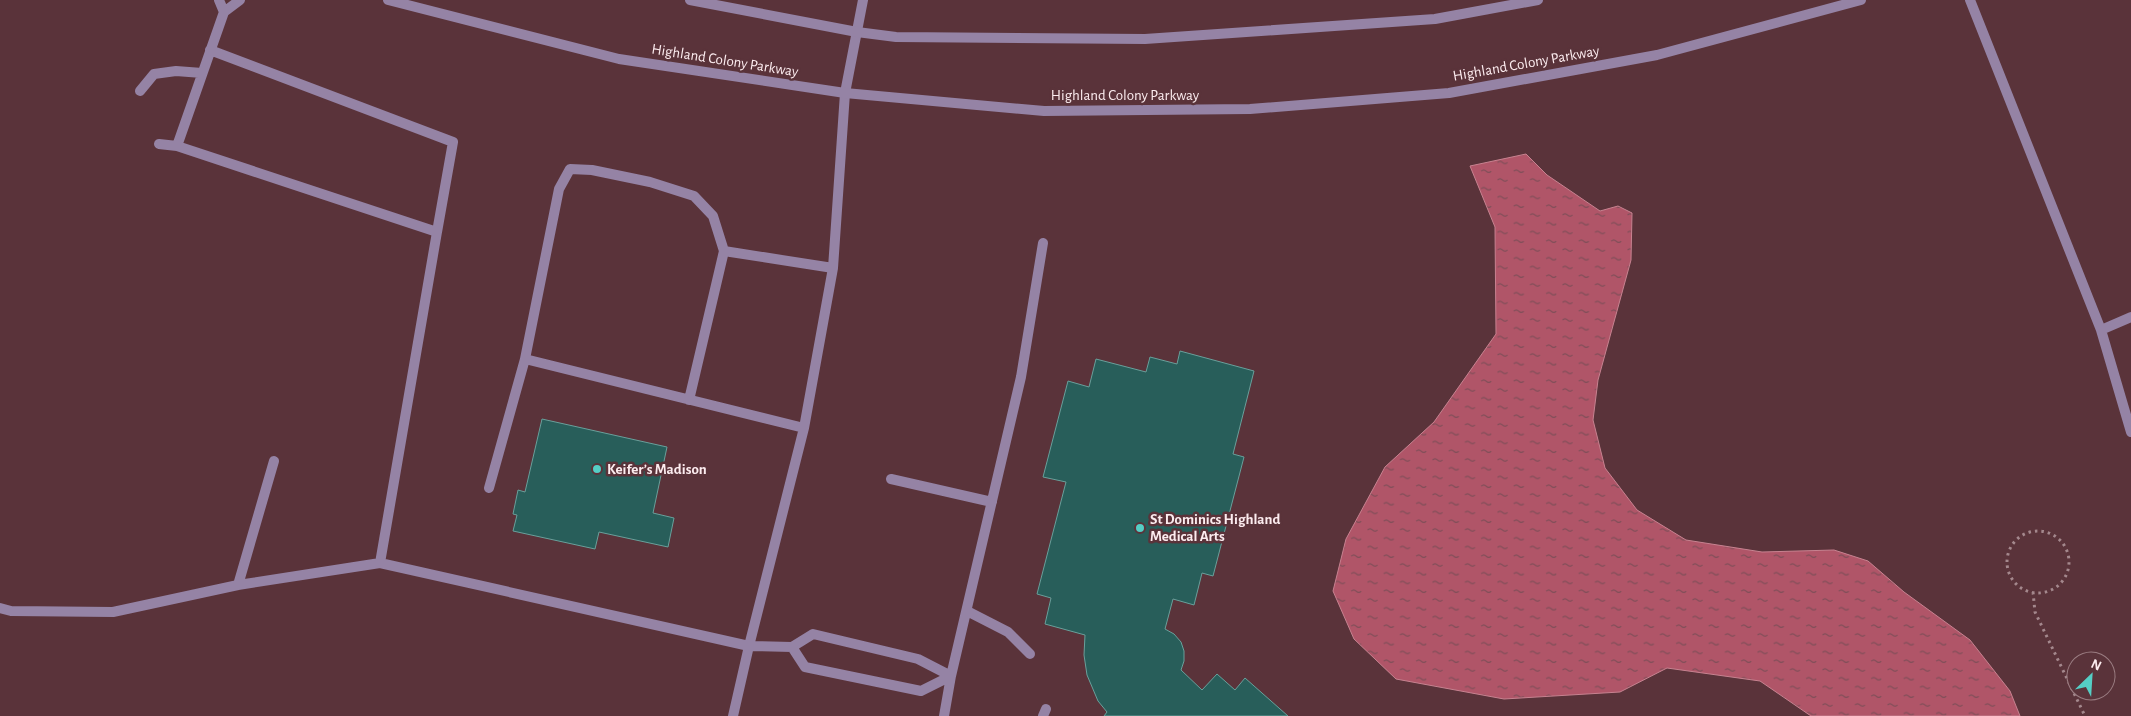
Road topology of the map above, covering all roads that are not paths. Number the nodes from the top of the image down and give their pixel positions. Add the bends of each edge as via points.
1 (219, 0) edge
2 (240, 0) edge
3 (388, 0) edge
4 (690, 0) edge
5 (863, 0) edge
6 (1538, 0) edge
7 (1861, 0) edge
8 (1970, 0) edge
9 (224, 12) junction
10 (857, 32) junction
11 (210, 50) junction
12 (202, 73) junction
13 (140, 91) dead end
14 (845, 93) junction
15 (159, 144) dead end
16 (177, 146) junction
17 (437, 232) junction
18 (1043, 242) dead end
19 (724, 251) junction
20 (833, 268) junction
21 (2131, 317) edge
22 (2101, 330) junction
23 (525, 360) junction
24 (689, 400) junction
25 (804, 428) junction
26 (2131, 432) edge
27 (274, 461) dead end
28 (891, 478) dead end
29 (489, 488) dead end
30 (992, 502) junction
31 (380, 563) junction
32 (238, 585) junction
33 (0, 608) edge
34 (967, 611) junction
35 (749, 646) junction
36 (792, 648) junction
37 (1030, 654) dead end
38 (951, 676) junction
39 (734, 716) edge
40 (944, 716) edge

1 - 9 street
2 - 9 street
3 - 14 street, Highland Colony Parkway via 619,59
4 - 10 street
5 - 10 street
6 - 10 street via 1435,19 1145,39 896,37
7 - 14 street, Highland Colony Parkway via 1657,55 1449,92 1250,109 1053,111
8 - 22 street
9 - 11 street
10 - 14 street
11 - 12 street
11 - 17 street via 453,142
12 - 13 street via 176,71 154,74
12 - 16 street
14 - 20 street
15 - 16 street
16 - 17 street
17 - 31 street
18 - 30 street via 1021,377
19 - 20 street
19 - 23 street via 713,216 694,196 650,182 592,170 570,169 558,189
19 - 24 street
20 - 25 street
21 - 22 street
22 - 26 street
23 - 24 street
23 - 29 street
24 - 25 street
25 - 35 street
27 - 32 street
28 - 30 street
30 - 34 street
31 - 32 street
31 - 35 street
32 - 33 street via 113,612 11,611
34 - 37 street via 1008,632
34 - 38 street
35 - 36 street
35 - 39 street
36 - 38 street via 813,634 918,659
36 - 38 street via 805,667 921,691
38 - 40 street

